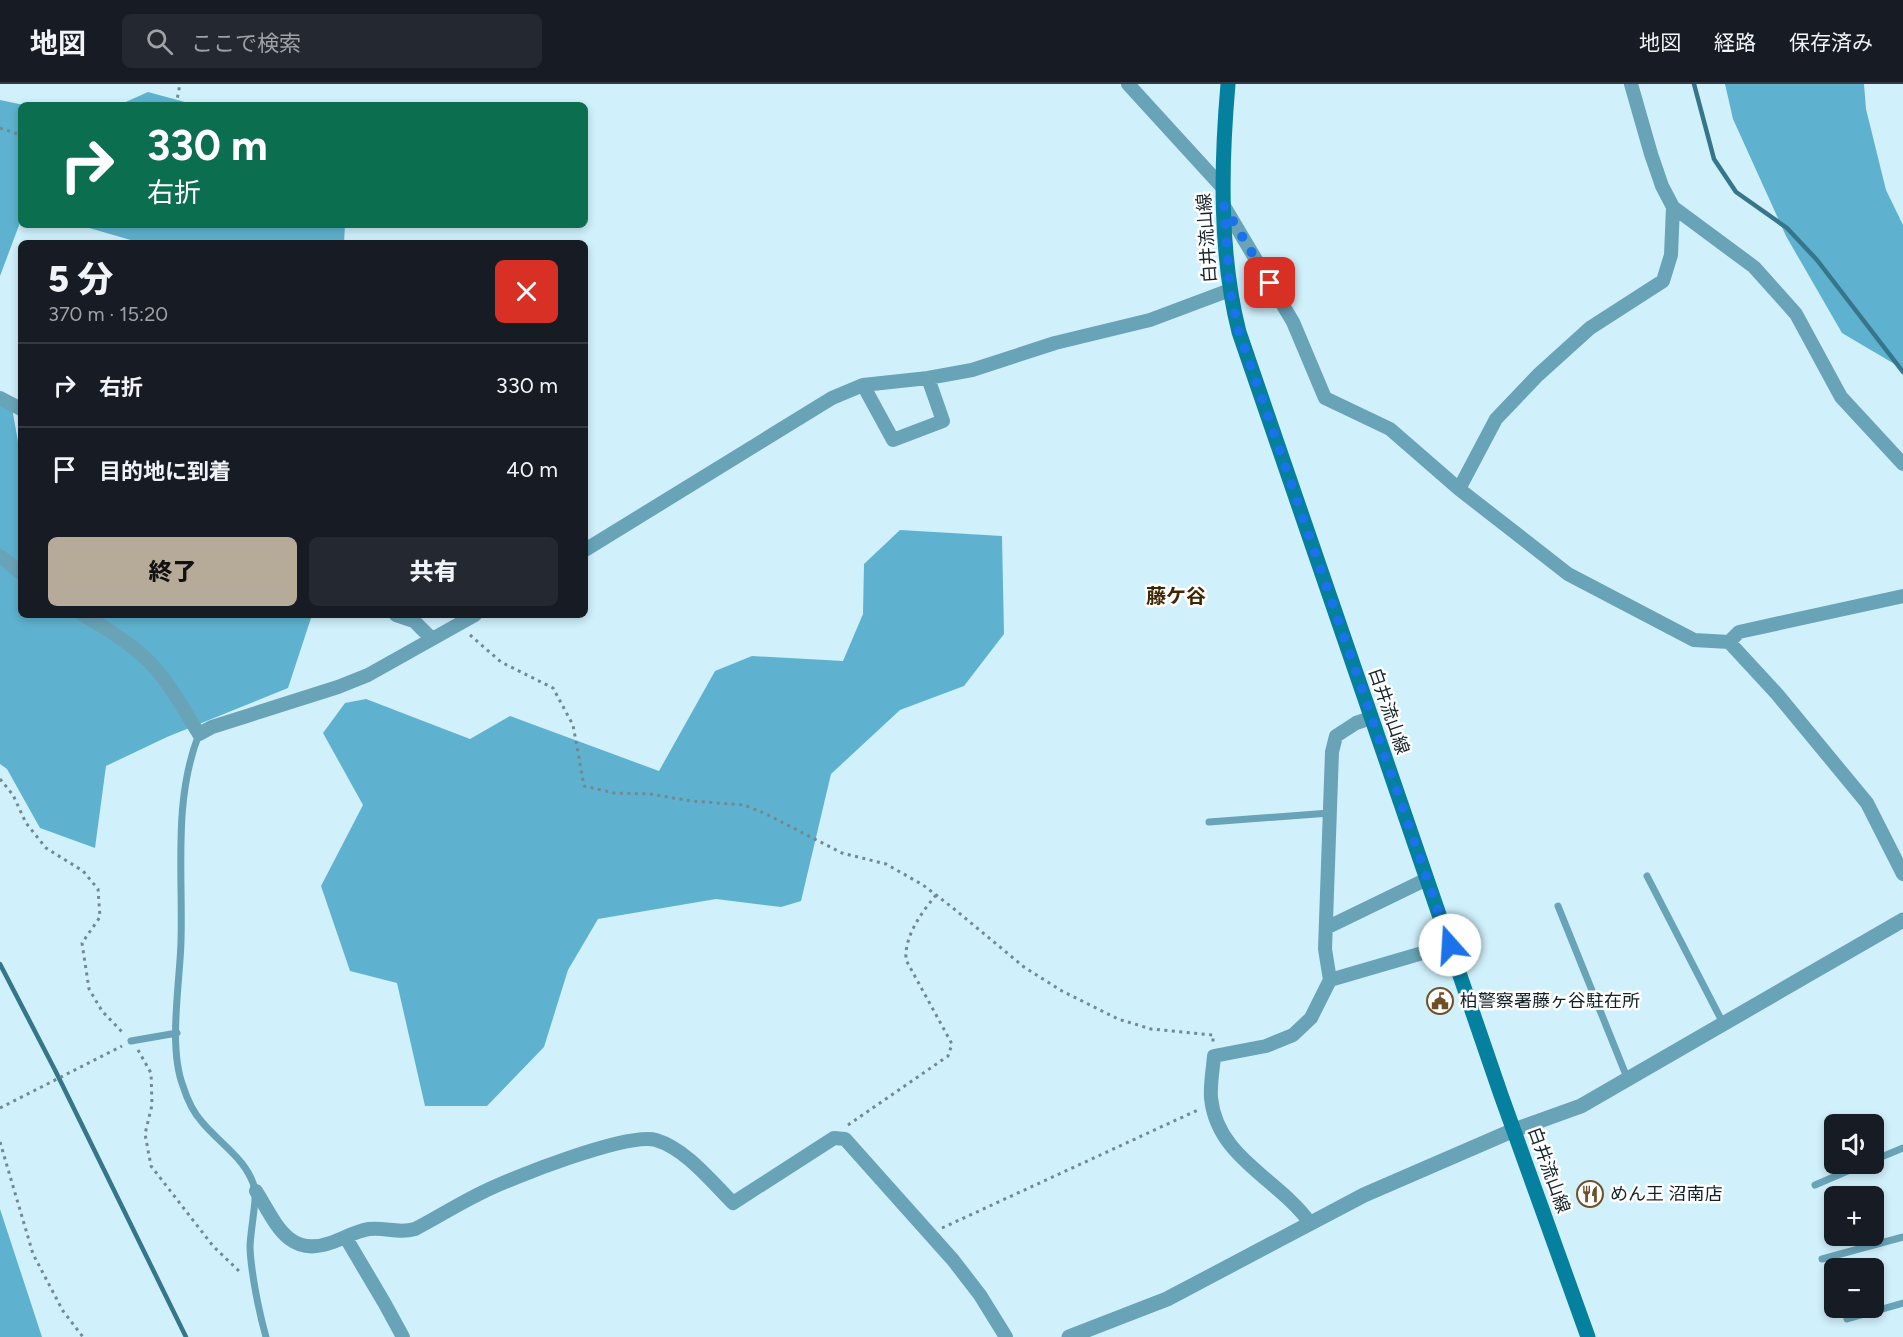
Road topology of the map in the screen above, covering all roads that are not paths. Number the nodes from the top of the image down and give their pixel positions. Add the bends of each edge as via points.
1 (1128, 84) edge
2 (1228, 84) edge
3 (1631, 84) edge
4 (1223, 188) junction
5 (1224, 206) junction
6 (1673, 207) junction
7 (1230, 290) junction
8 (928, 378) junction
9 (863, 385) junction
10 (0, 398) edge
11 (18, 407) edge
12 (1903, 464) edge
13 (1459, 489) junction
14 (588, 548) edge
15 (0, 556) edge
16 (18, 571) edge
17 (1903, 596) edge
18 (88, 618) edge
19 (405, 618) edge
20 (470, 618) edge
21 (432, 639) junction
22 (1729, 642) junction
23 (1371, 718) junction
24 (199, 734) junction
25 (1330, 813) junction
26 (1209, 822) dead end
27 (1903, 874) edge
28 (1647, 876) dead end
29 (1427, 879) junction
30 (1558, 906) dead end
31 (1903, 920) edge
32 (1326, 928) junction
33 (1450, 945) junction
34 (1330, 980) junction
35 (1723, 1023) junction
36 (177, 1033) junction
37 (131, 1041) road end
38 (1628, 1080) junction
39 (1514, 1130) junction
40 (1903, 1148) edge
41 (1884, 1156) edge
42 (1841, 1174) edge
43 (1815, 1185) dead end
44 (256, 1191) junction
45 (1310, 1223) junction
46 (1903, 1237) edge
47 (346, 1238) junction
48 (1822, 1258) dead end
49 (1903, 1302) edge
50 (1847, 1319) dead end
51 (266, 1337) edge
52 (402, 1337) edge
53 (1006, 1337) edge
54 (1070, 1337) edge
55 (1588, 1337) edge

1 - 4 street
2 - 4 main road, 白井流山線
3 - 6 street via 1651,154
4 - 5 main road, 白井流山線
5 - 7 main road, 白井流山線
5 - 13 street via 1293,322 1325,398 1390,429
6 - 12 street via 1754,267 1796,314 1841,397
6 - 13 street via 1671,255 1663,281 1590,328 1538,375 1496,419
7 - 8 street via 1150,320 1055,343 972,370
7 - 23 main road, 白井流山線 via 1239,332
8 - 9 street
8 - 9 street via 943,421 893,440
9 - 14 street via 832,398
10 - 11 street
13 - 22 street via 1568,574 1694,640
15 - 16 street
17 - 22 street via 1739,632
18 - 24 street via 154,666
19 - 21 street via 414,621
20 - 21 street
21 - 24 street via 368,675
22 - 27 street via 1867,803
23 - 25 street via 1336,736
23 - 29 main road, 白井流山線
24 - 36 lane via 188,766 181,816
25 - 26 lane
25 - 32 street
28 - 35 lane
29 - 32 street
29 - 33 main road, 白井流山線
30 - 38 lane
31 - 35 street
32 - 34 street
33 - 34 street
33 - 39 main road, 白井流山線
34 - 45 street via 1311,1018 1293,1035 1266,1046 1214,1056 1212,1103 1226,1139
35 - 38 street
36 - 37 lane
36 - 44 lane via 182,1084 192,1108 247,1168
38 - 39 street via 1581,1106
39 - 45 street via 1364,1195
39 - 55 main road, 白井流山線
40 - 41 lane
42 - 43 lane
44 - 47 street via 285,1237 299,1246 319,1247
44 - 51 lane via 250,1251
45 - 54 street via 1167,1299
46 - 48 lane
47 - 52 street
47 - 53 street via 369,1229 403,1233 415,1229 522,1175 636,1138 656,1140 690,1159 733,1203 839,1138 845,1139 929,1233 980,1295
49 - 50 lane

